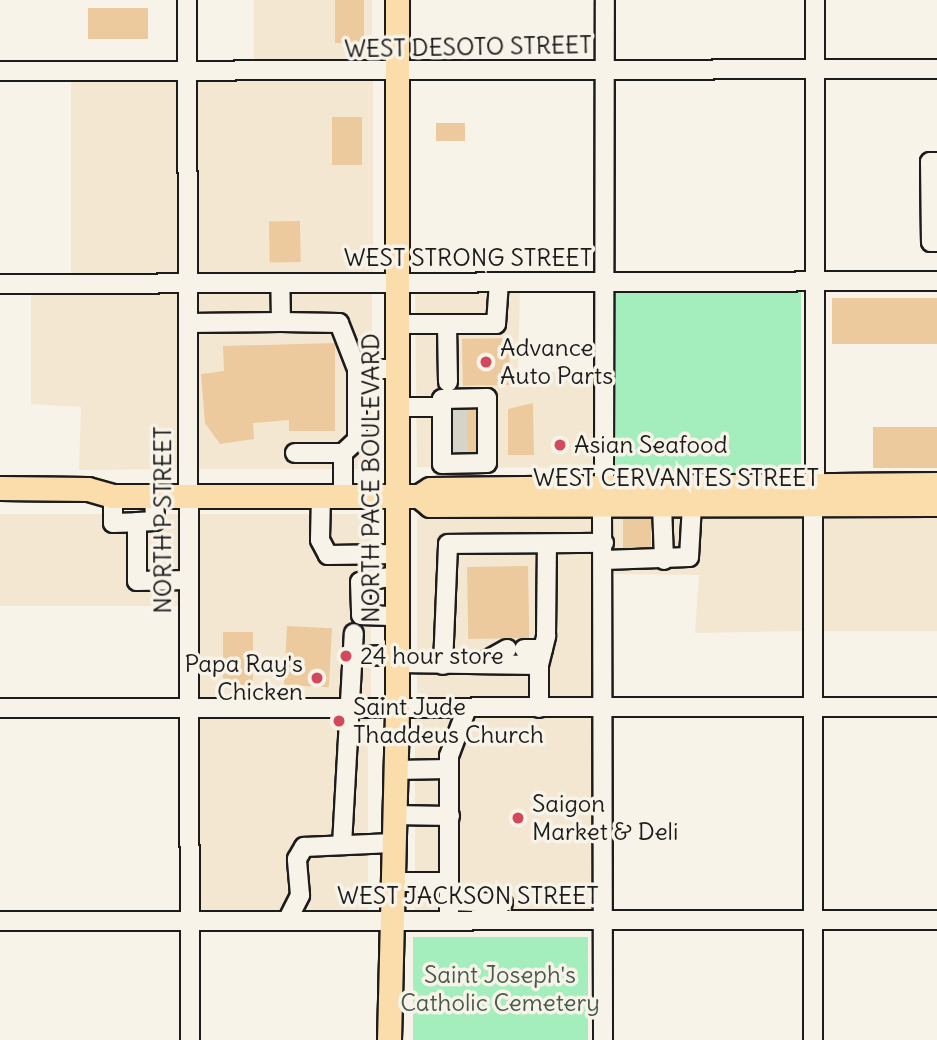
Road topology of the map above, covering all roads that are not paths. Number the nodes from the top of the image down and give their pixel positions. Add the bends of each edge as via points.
1 (187, 0) edge
2 (397, 0) edge
3 (605, 0) edge
4 (815, 0) edge
5 (937, 69) edge
6 (398, 70) junction
7 (605, 70) junction
8 (815, 70) junction
9 (0, 71) edge
10 (187, 72) junction
11 (937, 162) edge
12 (937, 242) edge
13 (937, 281) edge
14 (398, 282) junction
15 (499, 282) junction
16 (604, 282) junction
17 (814, 282) junction
18 (188, 283) junction
19 (280, 283) junction
20 (0, 284) edge
21 (281, 322) junction
22 (188, 323) junction
23 (397, 324) junction
24 (447, 324) junction
25 (357, 369) junction
26 (397, 369) junction
27 (448, 382) dead end
28 (397, 407) junction
29 (445, 428) junction
30 (484, 436) junction
31 (295, 453) dead end
32 (343, 453) junction
33 (937, 484) edge
34 (0, 488) edge
35 (488, 488) junction
36 (814, 494) junction
37 (154, 495) junction
38 (188, 495) junction
39 (332, 495) junction
40 (396, 495) junction
41 (603, 495) junction
42 (113, 496) junction
43 (419, 496) junction
44 (0, 504) edge
45 (937, 504) edge
46 (662, 505) junction
47 (692, 505) junction
48 (137, 522) junction
49 (547, 544) junction
50 (604, 552) junction
51 (663, 560) junction
52 (396, 565) junction
53 (188, 580) junction
54 (397, 616) junction
55 (354, 633) dead end
56 (356, 656) junction
57 (541, 657) junction
58 (392, 658) junction
59 (480, 664) junction
60 (443, 665) junction
61 (350, 708) junction
62 (397, 708) junction
63 (467, 708) junction
64 (539, 708) junction
65 (604, 708) junction
66 (813, 708) junction
67 (937, 708) edge
68 (0, 709) edge
69 (188, 709) junction
70 (449, 769) junction
71 (395, 770) junction
72 (393, 815) junction
73 (450, 816) junction
74 (392, 843) junction
75 (342, 845) junction
76 (391, 882) junction
77 (449, 882) junction
78 (449, 901) junction
79 (503, 903) dead end
80 (389, 920) junction
81 (449, 920) junction
82 (603, 920) junction
83 (813, 920) junction
84 (937, 920) edge
85 (0, 921) edge
86 (191, 921) junction
87 (287, 921) junction
88 (190, 1040) edge
89 (389, 1040) edge
90 (603, 1040) edge
91 (813, 1040) edge

1 - 10 street, NORTH P STREET
2 - 6 main road, NORTH PACE BOULEVARD
3 - 7 street
4 - 8 street
5 - 8 street, WEST DESOTO STREET
6 - 7 street, WEST DESOTO STREET
6 - 10 street, WEST DESOTO STREET
6 - 14 main road, NORTH PACE BOULEVARD
7 - 8 street, WEST DESOTO STREET
7 - 16 street
8 - 17 street
9 - 10 street, WEST DESOTO STREET
10 - 18 street, NORTH P STREET
11 - 12 street via 930,162 931,242
13 - 17 street, WEST STRONG STREET
14 - 15 street, WEST STRONG STREET
14 - 19 street, WEST STRONG STREET
14 - 23 main road, NORTH PACE BOULEVARD
15 - 16 street, WEST STRONG STREET
15 - 24 street via 500,321
16 - 17 street, WEST STRONG STREET
16 - 41 street
17 - 36 street
18 - 19 street, WEST STRONG STREET
18 - 20 street, WEST STRONG STREET
18 - 22 street, NORTH P STREET
19 - 21 street
21 - 22 street
21 - 25 street via 342,325
22 - 38 street, NORTH P STREET
23 - 24 street
23 - 26 main road, NORTH PACE BOULEVARD
24 - 27 street
25 - 26 street
25 - 32 street via 357,440
26 - 28 main road, NORTH PACE BOULEVARD
28 - 29 street
28 - 40 main road, NORTH PACE BOULEVARD
29 - 30 street via 442,464
29 - 30 street via 442,399 487,398
30 - 35 street
31 - 32 street
32 - 39 street
33 - 36 main road, WEST CERVANTES STREET
34 - 42 main road, WEST CERVANTES STREET via 88,489
35 - 41 main road, WEST CERVANTES STREET
35 - 43 main road, WEST CERVANTES STREET via 430,489
36 - 41 main road, WEST CERVANTES STREET
36 - 45 main road, WEST CERVANTES STREET
36 - 47 main road, WEST CERVANTES STREET
36 - 66 street
37 - 38 main road, WEST CERVANTES STREET
37 - 42 main road, WEST CERVANTES STREET
37 - 48 street via 155,521
38 - 39 main road, WEST CERVANTES STREET
38 - 53 street, NORTH P STREET
39 - 40 main road, WEST CERVANTES STREET
39 - 52 street via 320,540 328,555
40 - 43 main road, WEST CERVANTES STREET
40 - 52 main road, NORTH PACE BOULEVARD
41 - 43 main road, WEST CERVANTES STREET via 430,505
41 - 46 main road, WEST CERVANTES STREET
41 - 50 street
42 - 44 main road, WEST CERVANTES STREET via 91,505
42 - 48 street via 113,523
46 - 47 main road, WEST CERVANTES STREET
46 - 51 street
47 - 51 street via 689,557
48 - 53 street via 137,580
49 - 50 street
49 - 57 street
49 - 60 street via 448,544
50 - 51 street
50 - 65 street
52 - 54 main road, NORTH PACE BOULEVARD
52 - 54 street via 360,582 361,614
53 - 69 street, NORTH P STREET
54 - 58 main road, NORTH PACE BOULEVARD
55 - 56 street
56 - 58 street
56 - 61 street
57 - 59 street
57 - 59 street via 515,649
57 - 64 street
58 - 60 street
58 - 62 main road, NORTH PACE BOULEVARD
59 - 60 street
61 - 62 street
61 - 69 street
61 - 75 street
62 - 63 street
62 - 71 main road, NORTH PACE BOULEVARD
63 - 64 street
63 - 70 street via 462,733 450,747
64 - 65 street
65 - 66 street
65 - 82 street
66 - 67 street
66 - 83 street
68 - 69 street
69 - 86 street, NORTH P STREET
70 - 71 street
70 - 73 street
71 - 72 main road, NORTH PACE BOULEVARD
72 - 73 street
72 - 74 main road, NORTH PACE BOULEVARD
73 - 77 street
74 - 75 street
74 - 76 main road, NORTH PACE BOULEVARD
75 - 87 street via 304,848 297,859 300,895
76 - 77 street
76 - 80 main road, NORTH PACE BOULEVARD
77 - 78 street
78 - 79 street
78 - 81 street
80 - 81 street, WEST JACKSON STREET
80 - 87 street, WEST JACKSON STREET
80 - 89 main road, NORTH PACE BOULEVARD
81 - 82 street, WEST JACKSON STREET
82 - 83 street, WEST JACKSON STREET
82 - 90 street
83 - 84 street, WEST JACKSON STREET
83 - 91 street
85 - 86 street, WEST JACKSON STREET
86 - 87 street, WEST JACKSON STREET
86 - 88 street, NORTH P STREET

